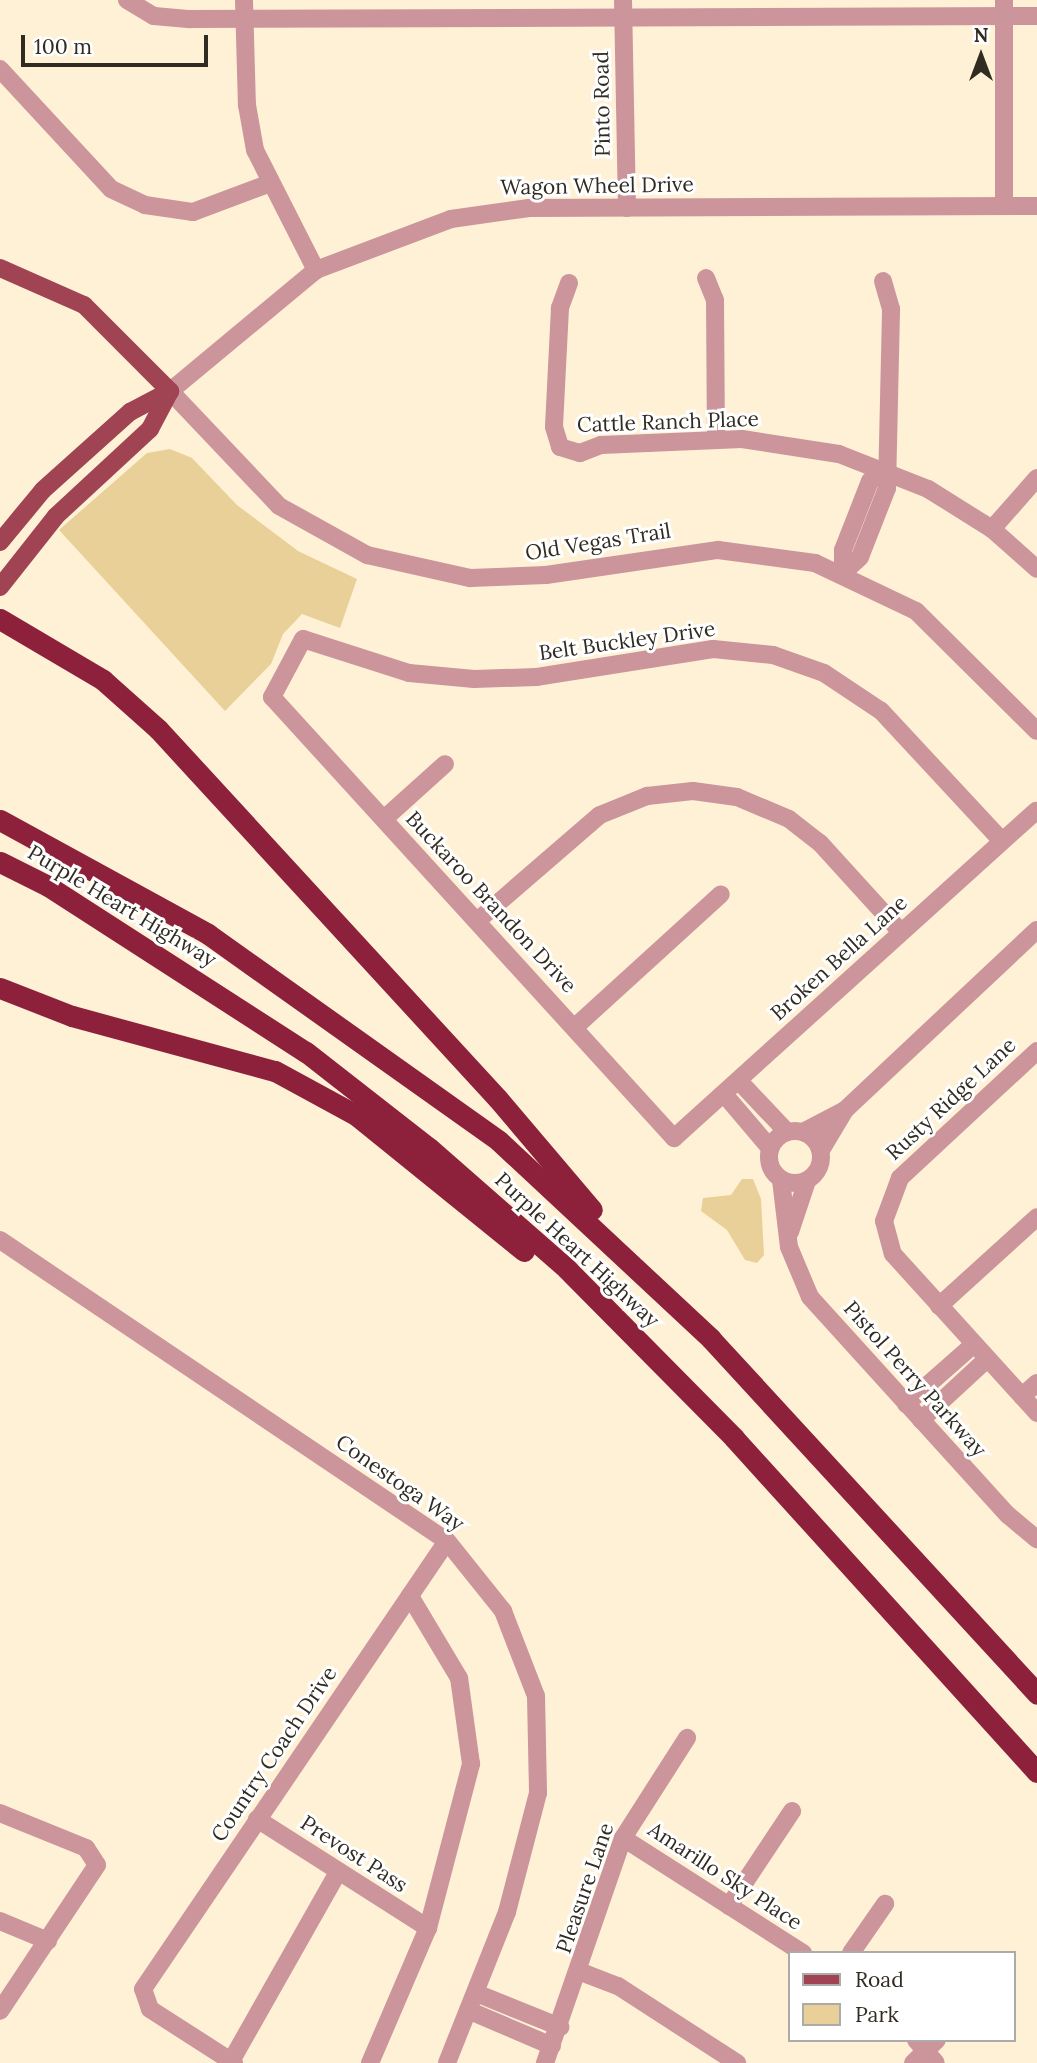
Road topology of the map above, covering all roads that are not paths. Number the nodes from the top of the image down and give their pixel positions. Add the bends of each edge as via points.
1 (127, 0) edge
2 (244, 0) edge
3 (1004, 8) edge
4 (623, 9) edge
5 (1037, 16) edge
6 (244, 20) junction
7 (0, 69) edge
8 (268, 184) junction
9 (1004, 206) junction
10 (1037, 206) edge
11 (627, 208) junction
12 (0, 268) edge
13 (316, 270) junction
14 (706, 278) dead end
15 (883, 281) dead end
16 (569, 283) dead end
17 (170, 391) junction
18 (716, 439) junction
19 (885, 470) junction
20 (1037, 478) edge
21 (992, 529) junction
22 (0, 542) edge
23 (1037, 569) edge
24 (843, 573) junction
25 (0, 587) edge
26 (0, 619) edge
27 (272, 697) joint
28 (1037, 731) edge
29 (445, 764) dead end
30 (1036, 811) edge
31 (384, 819) junction
32 (0, 820) edge
33 (1002, 841) junction
34 (0, 862) edge
35 (721, 894) dead end
36 (477, 921) junction
37 (901, 932) junction
38 (1035, 936) edge
39 (0, 988) edge
40 (575, 1027) junction
41 (1037, 1051) edge
42 (739, 1081) junction
43 (724, 1094) junction
44 (845, 1110) junction
45 (795, 1132) junction
46 (674, 1138) joint
47 (770, 1148) junction
48 (821, 1150) junction
49 (781, 1180) junction
50 (807, 1181) junction
51 (1037, 1217) edge
52 (790, 1232) junction
53 (0, 1240) edge
54 (640, 1268) junction
55 (939, 1306) junction
56 (973, 1345) junction
57 (987, 1359) junction
58 (1037, 1382) edge
59 (1022, 1396) junction
60 (906, 1404) junction
61 (1037, 1413) edge
62 (921, 1420) junction
63 (734, 1438) junction
64 (1037, 1539) edge
65 (447, 1541) junction
66 (410, 1596) junction
67 (1037, 1694) edge
68 (687, 1738) dead end
69 (1037, 1772) edge
70 (792, 1811) dead end
71 (0, 1813) edge
72 (257, 1819) junction
73 (623, 1838) junction
74 (338, 1872) junction
75 (885, 1903) dead end
76 (729, 1906) junction
77 (0, 1921) edge
78 (428, 1928) junction
79 (48, 1941) junction
80 (800, 1951) edge
81 (852, 1951) edge
82 (581, 1972) junction
83 (476, 1993) junction
84 (0, 2011) edge
85 (470, 2011) junction
86 (560, 2027) junction
87 (552, 2046) junction
88 (232, 2062) edge
89 (370, 2063) edge
90 (447, 2063) edge
91 (545, 2063) edge
92 (737, 2063) edge

1 - 6 street via 166,18
2 - 6 street
3 - 4 street
3 - 5 street
3 - 9 street
4 - 6 street
4 - 11 street, Pinto Road
6 - 8 street via 250,129
7 - 8 street via 111,189 145,205 193,212
8 - 13 street
9 - 10 street, Wagon Wheel Drive
9 - 11 street, Wagon Wheel Drive
11 - 13 street, Wagon Wheel Drive via 482,212 394,236
12 - 17 main road via 84,305
13 - 17 street, Wagon Wheel Drive
14 - 18 street via 715,300
15 - 19 street via 891,309 892,444
16 - 18 street, Cattle Ranch Place via 560,308 554,427 560,447 580,453 601,445
17 - 22 main road, Wagon Wheel Drive via 130,412 76,461
17 - 24 street, Old Vegas Trail via 279,506 327,537 404,568 512,579 718,550 783,555
17 - 25 main road, Wagon Wheel Drive via 150,429 93,480
18 - 19 street, Cattle Ranch Place via 812,448
19 - 21 street, Cattle Ranch Place
19 - 24 street via 887,488 860,557
20 - 21 street
21 - 23 street, Cattle Ranch Place
24 - 28 street, Old Vegas Trail via 937,627
26 - 54 highway via 103,681 159,729 498,1099
27 - 31 street, Buckaroo Brandon Drive
27 - 33 street, Belt Buckley Drive via 303,639 410,673 474,679 537,677 713,649 773,655 824,673 881,711
29 - 31 street
30 - 33 street, Broken Bella Lane
31 - 36 street, Buckaroo Brandon Drive
32 - 54 highway, Purple Heart Highway via 266,971 499,1141
33 - 37 street, Broken Bella Lane
34 - 63 highway, Purple Heart Highway via 48,886 295,1045 429,1148 567,1269
35 - 40 street
36 - 37 street via 600,815 647,796 693,791 737,797 789,819 820,843
36 - 40 street, Buckaroo Brandon Drive
37 - 42 street, Broken Bella Lane
38 - 44 street
39 - 63 highway via 72,1016 275,1071 356,1115 455,1191
40 - 46 street, Buckaroo Brandon Drive
41 - 55 street, Rusty Ridge Lane via 900,1178 884,1221 893,1254
42 - 43 street, Broken Bella Lane
42 - 45 street
43 - 46 street, Broken Bella Lane
43 - 47 street
44 - 45 street
44 - 48 street
45 - 47 street
45 - 48 street
47 - 49 street via 769,1165
48 - 50 street via 820,1167
49 - 50 street
49 - 52 street, Pistol Perry Parkway
50 - 52 street, Pistol Perry Parkway
51 - 55 street
52 - 60 street, Pistol Perry Parkway via 794,1265 810,1297
53 - 65 street, Conestoga Way
54 - 67 highway, Purple Heart Highway
55 - 56 street
56 - 57 street
56 - 60 street
57 - 59 street
57 - 62 street
58 - 59 street
59 - 61 street
60 - 62 street, Pistol Perry Parkway
62 - 64 street, Pistol Perry Parkway
63 - 69 highway, Purple Heart Highway
65 - 66 street, Country Coach Drive
65 - 83 street, Conestoga Way via 503,1611 530,1672 540,1725 533,1820
66 - 72 street, Country Coach Drive
66 - 78 street via 454,1665 471,1745 460,1824
68 - 73 street, Pleasure Lane
70 - 76 street
71 - 79 street via 86,1848 97,1865
72 - 74 street, Prevost Pass
72 - 88 street, Country Coach Drive via 142,1995 150,2009
73 - 76 street, Amarillo Sky Place
73 - 82 street, Pleasure Lane
74 - 78 street, Prevost Pass
74 - 88 street
75 - 81 street
76 - 80 street, Amarillo Sky Place
77 - 79 street
78 - 89 street
79 - 84 street
82 - 86 street, Pleasure Lane
82 - 92 street via 618,1986
83 - 85 street, Conestoga Way
83 - 86 street
85 - 87 street
85 - 90 street, Conestoga Way
86 - 87 street, Pleasure Lane
87 - 91 street, Pleasure Lane

